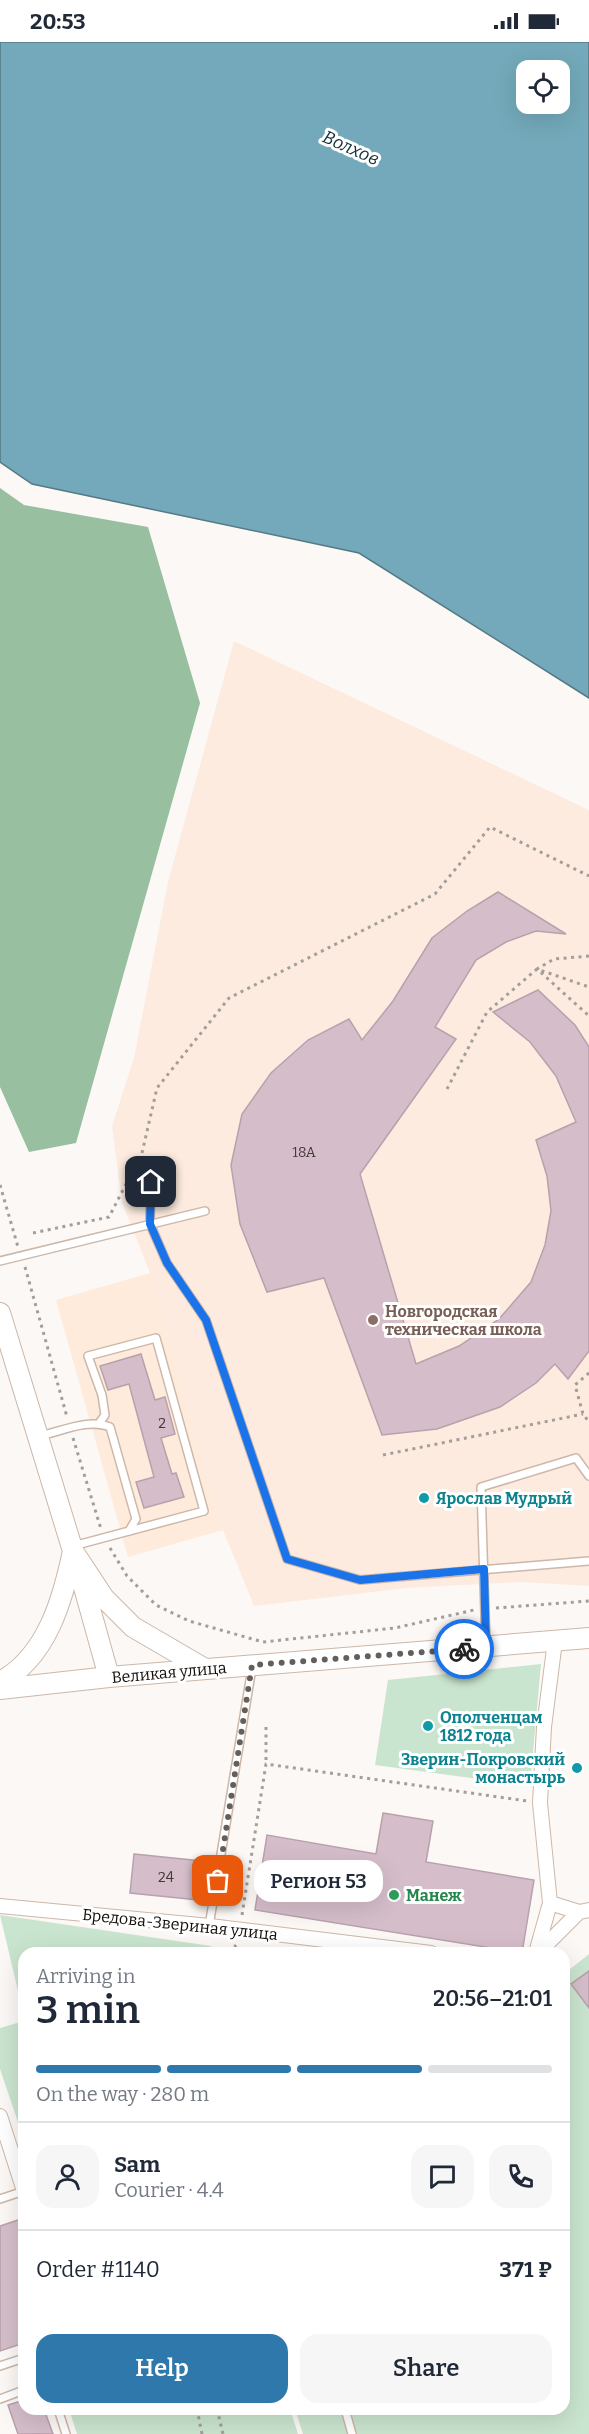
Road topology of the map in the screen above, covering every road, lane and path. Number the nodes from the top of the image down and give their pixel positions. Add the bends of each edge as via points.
1 (589, 876) edge
2 (589, 956) edge
3 (537, 969) junction
4 (589, 987) edge
5 (589, 1016) edge
6 (447, 1089) dead end
7 (151, 1161) dead end
8 (0, 1185) edge
9 (205, 1211) dead end
10 (150, 1224) junction
11 (33, 1233) dead end
12 (21, 1256) junction
13 (0, 1261) edge
14 (0, 1312) edge
15 (589, 1373) edge
16 (583, 1414) junction
17 (100, 1422) junction
18 (589, 1422) edge
19 (71, 1429) junction
20 (38, 1437) junction
21 (382, 1455) dead end
22 (589, 1476) edge
23 (129, 1531) junction
24 (104, 1539) junction
25 (72, 1549) junction
26 (589, 1561) edge
27 (484, 1569) junction
28 (589, 1601) edge
29 (485, 1609) junction
30 (589, 1638) edge
31 (555, 1641) junction
32 (486, 1647) junction
33 (252, 1665) junction
34 (205, 1669) junction
35 (109, 1677) junction
36 (0, 1682) edge
37 (0, 1689) edge
38 (266, 1727) dead end
39 (266, 1764) junction
40 (540, 1803) junction
41 (550, 1903) junction
42 (0, 1907) edge
43 (584, 1911) edge
44 (210, 1926) junction
45 (239, 1929) junction
46 (235, 1947) edge
47 (383, 1947) edge
48 (539, 1947) edge
49 (544, 1947) edge
50 (0, 2116) edge
51 (18, 2172) edge
52 (18, 2193) edge
53 (0, 2199) edge
54 (18, 2360) edge
55 (0, 2366) edge
56 (18, 2392) edge
57 (0, 2399) edge
58 (60, 2415) edge
59 (198, 2415) edge
60 (218, 2415) edge
61 (346, 2415) edge
62 (66, 2434) edge
63 (202, 2434) edge
64 (223, 2434) edge
65 (351, 2434) edge

1 - 11 path via 490,827 435,894 229,998 157,1088 141,1154 109,1218
2 - 3 path via 554,959
3 - 4 path
3 - 5 path
3 - 6 path via 487,1012
7 - 10 lane
8 - 12 path
9 - 10 lane
10 - 12 lane
10 - 27 lane via 167,1263 206,1320 287,1559 360,1580
12 - 13 lane
12 - 19 path
14 - 20 main road
15 - 16 path via 575,1385
16 - 18 path
16 - 21 path
17 - 19 lane
17 - 23 lane via 110,1427 136,1519
17 - 23 lane via 105,1415 102,1395 88,1356 156,1338 204,1510
19 - 20 lane
19 - 24 path
20 - 25 main road
22 - 27 lane via 576,1458 481,1487
23 - 24 lane
24 - 25 lane
24 - 29 path via 127,1576 156,1605 189,1621 263,1642 395,1628
25 - 34 main road via 90,1580 127,1621
25 - 35 main road
25 - 36 main road via 66,1587 44,1636 31,1656
26 - 27 lane
27 - 29 lane
28 - 29 path
29 - 32 lane
30 - 31 main road, Великая улица
31 - 32 main road, Великая улица
31 - 40 street via 544,1726
32 - 33 main road, Великая улица
33 - 34 main road, Великая улица
33 - 44 lane
34 - 35 main road, Великая улица
35 - 37 main road, Великая улица
38 - 39 path
39 - 40 path
39 - 45 path
40 - 41 street
41 - 43 street
41 - 48 street
42 - 44 street, Бредова-Звериная улица
43 - 49 street
44 - 45 street, Бредова-Звериная улица
45 - 46 path
45 - 47 street, Бредова-Звериная улица
50 - 51 street
52 - 53 lane
54 - 55 lane
56 - 57 lane
58 - 62 lane
59 - 63 path
60 - 64 path
61 - 65 lane

